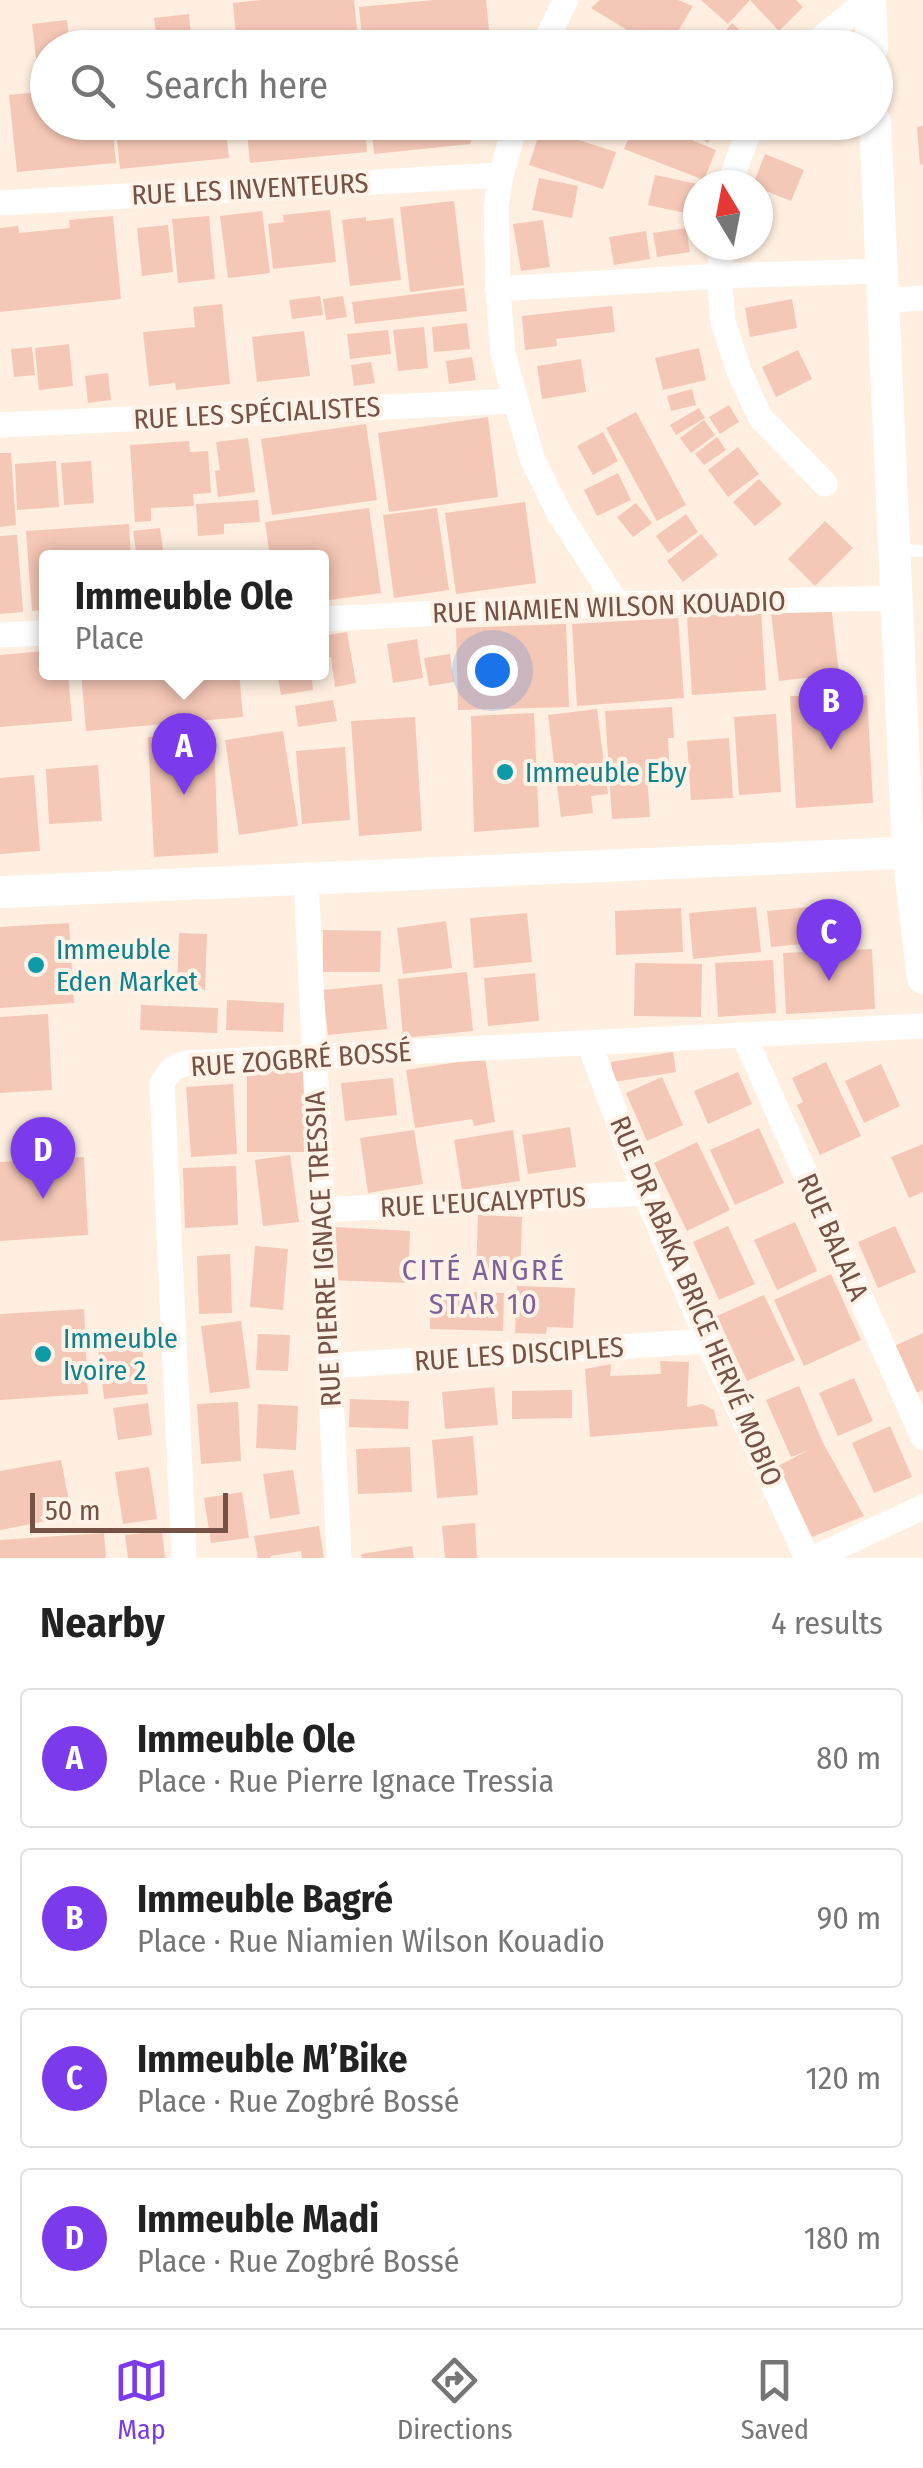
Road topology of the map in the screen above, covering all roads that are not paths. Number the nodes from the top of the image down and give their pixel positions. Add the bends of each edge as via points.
1 (566, 0) edge
2 (869, 0) edge
3 (551, 30) edge
4 (832, 30) edge
5 (871, 30) edge
6 (511, 140) edge
7 (746, 140) edge
8 (876, 140) edge
9 (735, 170) edge
10 (501, 175) junction
11 (0, 203) edge
12 (721, 260) edge
13 (719, 276) junction
14 (881, 286) junction
15 (498, 289) junction
16 (923, 298) edge
17 (515, 401) junction
18 (0, 425) edge
19 (825, 484) dead end
20 (909, 550) edge
21 (896, 598) junction
22 (617, 604) junction
23 (329, 619) edge
24 (39, 633) edge
25 (0, 636) edge
26 (916, 853) edge
27 (306, 880) junction
28 (0, 892) edge
29 (923, 978) edge
30 (923, 1026) edge
31 (744, 1036) junction
32 (589, 1043) junction
33 (313, 1056) junction
34 (645, 1193) junction
35 (320, 1210) junction
36 (708, 1341) junction
37 (329, 1366) junction
38 (923, 1438) edge
39 (923, 1507) edge
40 (184, 1558) edge
41 (339, 1558) edge
42 (810, 1558) edge

1 - 3 street
2 - 4 street
2 - 5 street
6 - 10 street
7 - 9 street
8 - 14 street
10 - 11 street, RUE LES INVENTEURS
10 - 15 street
12 - 13 street
13 - 14 street
13 - 15 street
13 - 19 street via 723,322 760,417
14 - 16 street
14 - 20 street
15 - 17 street
17 - 18 street, RUE LES SPÉCIALISTES
17 - 22 street via 558,513
20 - 21 street
21 - 22 street, RUE NIAMIEN WILSON KOUADIO
21 - 26 street
22 - 23 street, RUE NIAMIEN WILSON KOUADIO
24 - 25 street
26 - 27 street
26 - 29 street
27 - 28 street
27 - 33 street, RUE PIERRE IGNACE TRESSIA
30 - 31 street, RUE ZOGBRÉ BOSSÉ
31 - 32 street, RUE ZOGBRÉ BOSSÉ
31 - 38 street, RUE BALALA
32 - 33 street, RUE ZOGBRÉ BOSSÉ
32 - 34 street, RUE DR ABAKA BRICE HERVÉ MOBIO
33 - 35 street, RUE PIERRE IGNACE TRESSIA
33 - 40 street, RUE ZOGBRÉ BOSSÉ via 186,1063 162,1083
34 - 35 street, RUE L'EUCALYPTUS
34 - 36 street, RUE DR ABAKA BRICE HERVÉ MOBIO
35 - 37 street, RUE PIERRE IGNACE TRESSIA
36 - 37 street, RUE LES DISCIPLES
36 - 42 street, RUE DR ABAKA BRICE HERVÉ MOBIO
37 - 41 street, RUE PIERRE IGNACE TRESSIA
39 - 42 street

